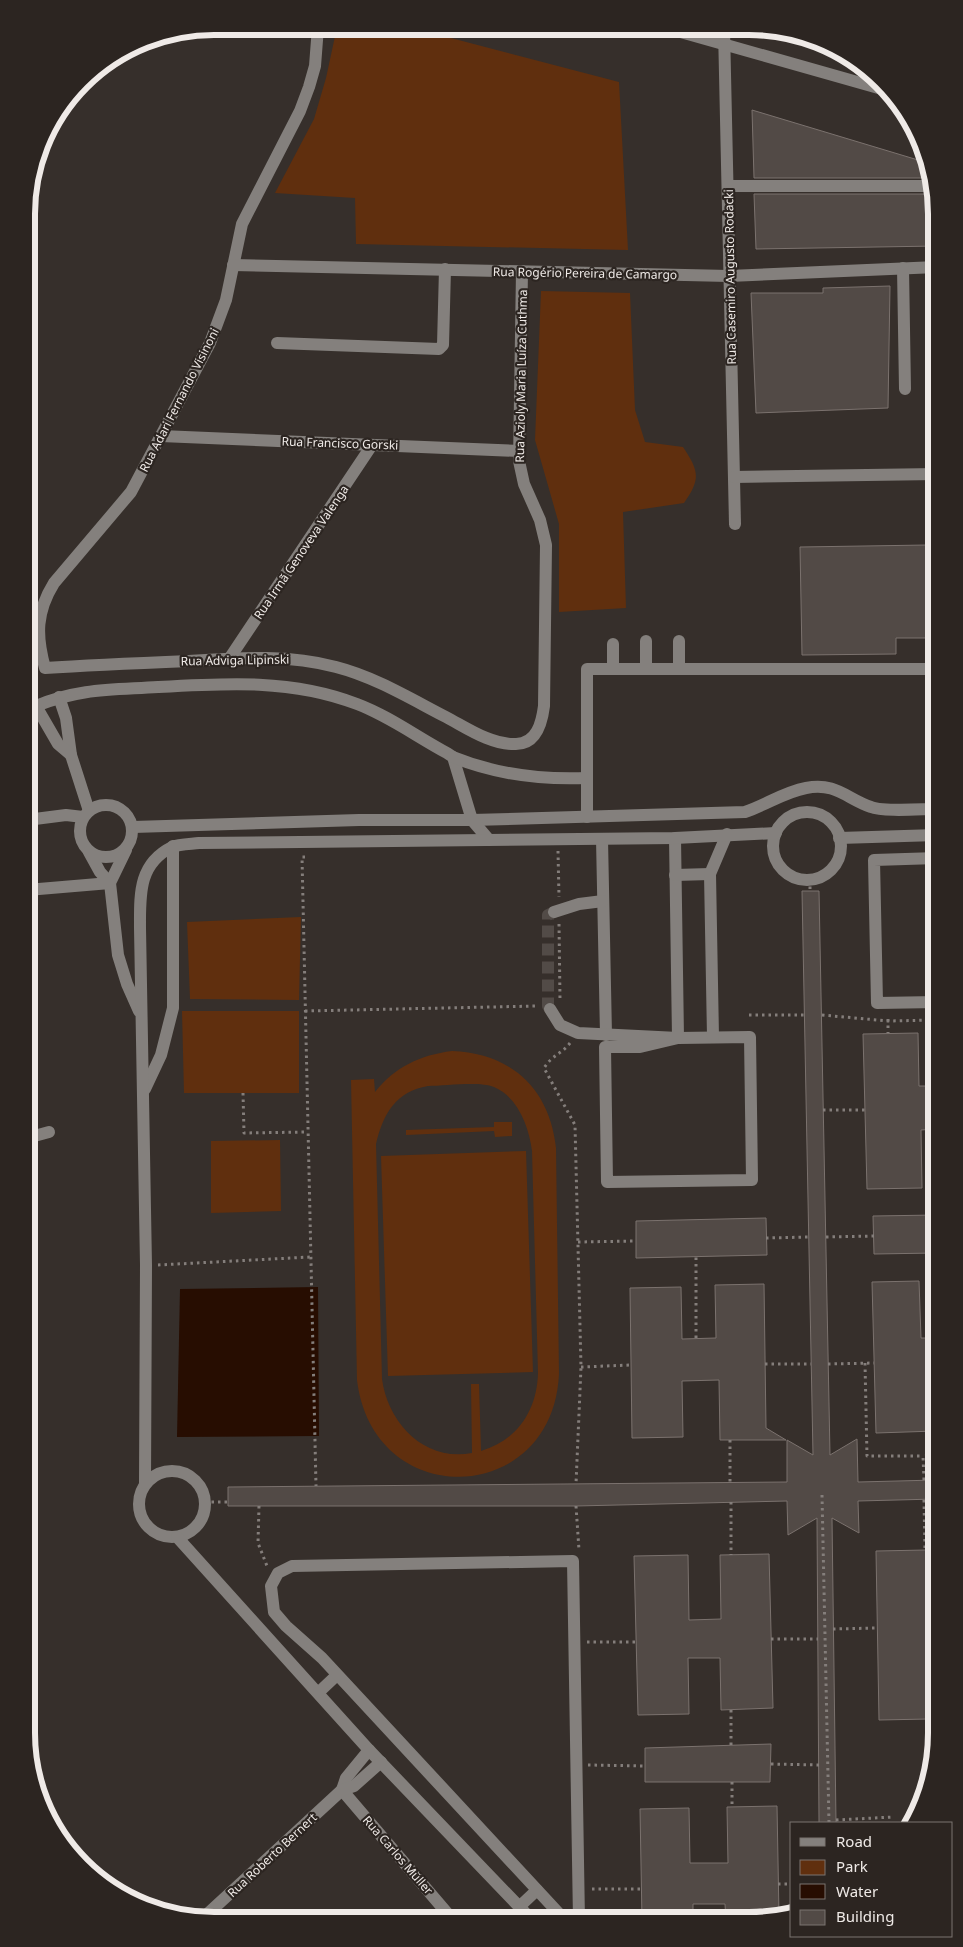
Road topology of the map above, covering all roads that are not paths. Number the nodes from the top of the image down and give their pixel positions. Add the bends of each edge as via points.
1 (317, 35) edge
2 (690, 35) edge
3 (724, 35) edge
4 (724, 45) junction
5 (876, 87) edge
6 (728, 186) junction
7 (926, 186) edge
8 (233, 265) junction
9 (928, 267) edge
10 (903, 268) junction
11 (445, 269) junction
12 (522, 271) junction
13 (730, 276) junction
14 (277, 343) dead end
15 (905, 389) dead end
16 (161, 436) junction
17 (372, 445) junction
18 (519, 451) junction
19 (928, 474) edge
20 (734, 477) junction
21 (735, 524) dead end
22 (646, 641) dead end
23 (679, 641) dead end
24 (612, 644) dead end
25 (229, 659) junction
26 (45, 668) joint
27 (612, 669) junction
28 (646, 669) junction
29 (679, 669) junction
30 (928, 669) edge
31 (59, 697) junction
32 (528, 742) joint
33 (71, 755) junction
34 (453, 757) junction
35 (587, 778) junction
36 (928, 809) edge
37 (713, 813) junction
38 (86, 814) junction
39 (587, 817) junction
40 (35, 819) edge
41 (472, 820) junction
42 (133, 827) junction
43 (776, 833) junction
44 (720, 834) junction
45 (928, 835) edge
46 (674, 838) junction
47 (839, 838) junction
48 (602, 839) junction
49 (489, 840) junction
50 (173, 846) junction
51 (126, 850) junction
52 (89, 852) junction
53 (928, 858) edge
54 (710, 874) junction
55 (675, 875) junction
56 (110, 884) junction
57 (35, 889) edge
58 (603, 901) junction
59 (556, 911) road end
60 (928, 1002) edge
61 (550, 1007) tunnel mouth
62 (142, 1018) junction
63 (606, 1035) junction
64 (713, 1037) junction
65 (678, 1038) junction
66 (143, 1093) junction
67 (49, 1132) dead end
68 (35, 1136) edge
69 (145, 1483) junction
70 (177, 1537) junction
71 (337, 1674) junction
72 (319, 1692) junction
73 (369, 1750) junction
74 (380, 1762) junction
75 (342, 1790) junction
76 (537, 1890) junction
77 (519, 1907) junction
78 (210, 1912) edge
79 (446, 1912) edge
80 (524, 1912) edge
81 (558, 1912) edge
82 (579, 1912) edge

1 - 8 street, Rua Adari Fernando Visinoni via 315,66 309,87 300,111 249,207
2 - 4 street
3 - 4 street, Rua Casemiro Augusto Rodacki
4 - 5 street
4 - 6 street, Rua Casemiro Augusto Rodacki
6 - 7 street
6 - 13 street, Rua Casemiro Augusto Rodacki
8 - 11 street, Rua Rogério Pereira de Camargo
8 - 16 street, Rua Adari Fernando Visinoni via 220,321
9 - 10 street, Rua Rogério Pereira de Camargo
10 - 13 street, Rua Rogério Pereira de Camargo
10 - 15 street
11 - 12 street, Rua Rogério Pereira de Camargo
11 - 14 street via 442,345 439,350
12 - 13 street, Rua Rogério Pereira de Camargo
12 - 18 street, Rua Azioly Maria Luíza Cuthma
13 - 20 street, Rua Casemiro Augusto Rodacki
16 - 17 street, Rua Francisco Gorski
16 - 26 street, Rua Adari Fernando Visinoni via 127,498 44,599 38,631
17 - 18 street, Rua Francisco Gorski
17 - 25 street, Rua Irmã Genoveva Valenga
18 - 32 street, Rua Azioly Maria Luíza Cuthma via 520,472 540,520 547,558 544,706 540,724
19 - 20 street
20 - 21 street, Rua Casemiro Augusto Rodacki
22 - 28 street
23 - 29 street
24 - 27 street
25 - 26 street, Rua Adviga Lipinski
25 - 32 street, Rua Adviga Lipinski via 289,658 338,667 387,686 486,737 504,744
27 - 28 street
27 - 35 street via 587,669
28 - 29 street
29 - 30 street
31 - 33 street via 66,718
31 - 33 street via 36,706 58,744
31 - 34 street via 118,688 264,683 294,687 357,704 389,718
33 - 38 street
34 - 35 street via 477,767 523,777
34 - 41 street
35 - 39 street
36 - 37 street via 872,808 839,789 807,788 745,812
37 - 39 street
37 - 44 street
38 - 40 street
38 - 42 street via 103,805 114,806 129,818
38 - 52 street via 80,830 82,842
39 - 41 street
41 - 42 street
41 - 49 street
42 - 51 street via 132,839
43 - 44 street
43 - 47 street via 789,817 810,812 829,820
43 - 47 street via 773,854 778,864 785,872 810,886 836,863 840,855
44 - 46 street
44 - 54 street
45 - 47 street
46 - 48 street
46 - 55 street
48 - 49 street
48 - 58 street
49 - 50 street via 199,843
50 - 62 street via 154,860 141,884
50 - 66 street via 173,1008 161,1055
51 - 52 street via 115,857 102,858
51 - 56 street
52 - 56 street
53 - 60 street via 874,860 877,1003
54 - 55 street
54 - 64 street
55 - 65 street
56 - 57 street
56 - 62 street via 118,955
58 - 59 street
58 - 63 street
61 - 63 street via 560,1025 578,1033
62 - 66 street
63 - 65 street
64 - 65 street
64 - 65 street via 750,1036 752,1180 607,1182 605,1048 640,1047
66 - 69 street
67 - 68 street
69 - 70 street via 139,1495 143,1521 164,1536
69 - 70 street via 157,1474 173,1470 188,1474 200,1485 205,1502 203,1517 192,1530
70 - 72 street
71 - 72 street
71 - 76 street
71 - 82 street via 274,1612 271,1586 278,1573 292,1566 573,1561
72 - 73 street
73 - 74 street
73 - 75 street via 346,1778
74 - 75 street via 354,1786
74 - 77 street
75 - 78 street, Rua Roberto Bernert
75 - 79 street, Rua Carlos Müller
76 - 77 street
76 - 81 street
77 - 80 street

